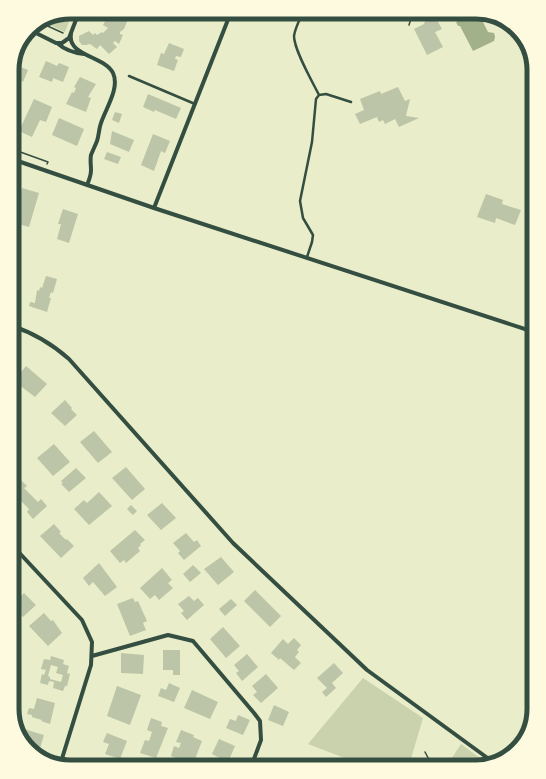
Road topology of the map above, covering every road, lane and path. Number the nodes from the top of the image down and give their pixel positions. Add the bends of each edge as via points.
1 (76, 19) edge
2 (228, 19) edge
3 (300, 19) edge
4 (411, 19) edge
5 (46, 25) edge
6 (409, 25) dead end
7 (36, 33) edge
8 (66, 34) dead end
9 (71, 34) junction
10 (56, 43) junction
11 (84, 54) junction
12 (129, 76) dead end
13 (319, 95) junction
14 (351, 102) dead end
15 (195, 104) junction
16 (19, 152) edge
17 (19, 162) edge
18 (47, 164) dead end
19 (87, 185) junction
20 (154, 208) junction
21 (307, 257) junction
22 (19, 329) edge
23 (527, 330) edge
24 (19, 552) edge
25 (92, 656) junction
26 (426, 752) dead end
27 (62, 758) joint
28 (488, 758) edge
29 (67, 760) edge
30 (254, 760) edge
31 (430, 760) edge

1 - 9 street
2 - 15 street
3 - 13 lane via 294,39
4 - 6 path
5 - 8 path
7 - 10 street
9 - 10 street via 64,42
9 - 11 street via 73,45
10 - 11 street
11 - 19 street via 109,67 115,83 91,157 91,172
12 - 15 lane
13 - 14 lane via 326,94
13 - 21 lane via 300,197 302,214 313,236
15 - 20 street
16 - 18 path via 48,162
17 - 19 street
19 - 20 street
20 - 21 street
21 - 23 street
22 - 28 street via 35,335 69,359 233,543 367,670
24 - 25 street via 82,620 92,642
25 - 27 street via 92,665
25 - 30 street via 168,635 193,641 260,721 261,740
26 - 31 path
27 - 29 street

